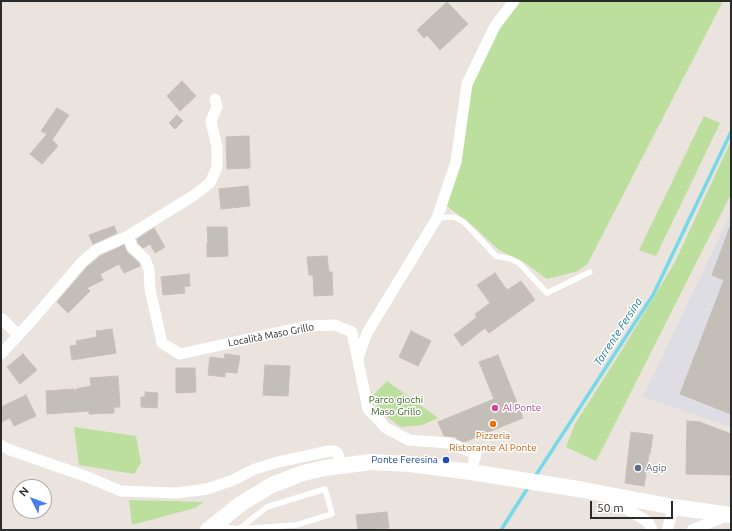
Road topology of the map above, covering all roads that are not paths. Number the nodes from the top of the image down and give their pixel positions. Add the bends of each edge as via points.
1 (514, 1) edge
2 (215, 99) dead end
3 (437, 218) junction
4 (128, 236) junction
5 (590, 272) dead end
6 (1, 318) edge
7 (18, 335) junction
8 (1, 354) edge
9 (358, 358) junction
10 (1, 445) edge
11 (341, 466) junction
12 (476, 473) junction
13 (602, 493) junction
14 (674, 507) junction
15 (730, 514) edge
16 (211, 528) edge
17 (239, 529) junction
18 (652, 530) edge
19 (667, 530) edge
20 (692, 530) edge

1 - 3 street via 495,26 467,84 456,162
2 - 4 street via 217,108 211,121 217,147 217,167 210,183
3 - 5 lane via 454,217 464,222 496,256 519,263 547,293
3 - 9 street via 367,333
4 - 7 street via 96,250 82,262
4 - 9 street, Località Maso Grillo via 132,247 145,260 149,269 150,289 162,343 180,354 307,326 335,325 352,332
6 - 7 street
7 - 8 street
9 - 12 street, Località Maso Grillo via 368,409 386,428 409,440 449,443 476,454
10 - 11 street via 121,491 178,493 207,489 261,467 329,451 338,454
11 - 12 main road via 371,462 410,464
11 - 16 main road via 303,473 272,486 242,503
12 - 13 main road
13 - 14 main road
13 - 18 street via 648,522
14 - 15 main road
14 - 19 street
15 - 20 street
16 - 17 lane
17 - 17 lane via 296,525 332,514 325,489 267,507

